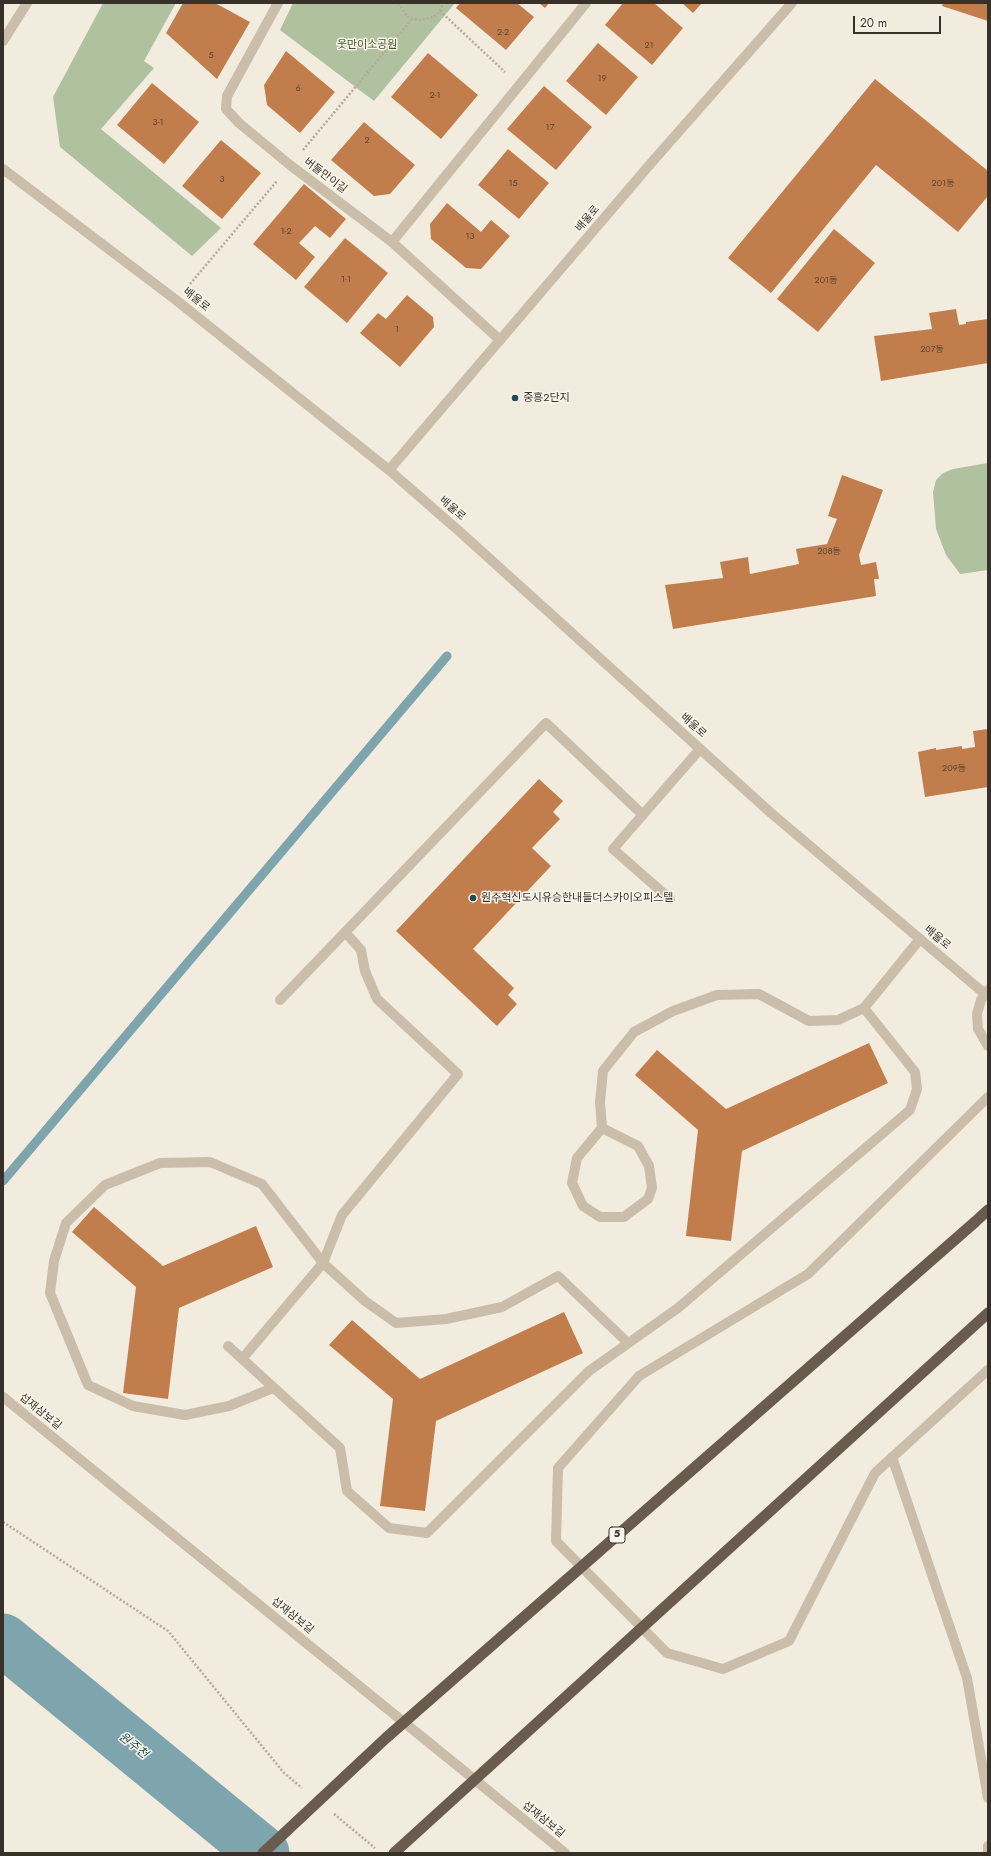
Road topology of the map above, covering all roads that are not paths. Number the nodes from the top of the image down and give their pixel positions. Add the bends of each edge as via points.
1 (27, 3) edge
2 (278, 3) edge
3 (586, 3) edge
4 (792, 3) edge
5 (3, 41) edge
6 (3, 169) edge
7 (392, 242) junction
8 (500, 340) junction
9 (389, 470) junction
10 (700, 749) junction
11 (643, 814) junction
12 (670, 899) dead end
13 (345, 932) junction
14 (920, 939) junction
15 (986, 992) edge
16 (280, 1000) dead end
17 (864, 1008) junction
18 (988, 1046) edge
19 (988, 1097) edge
20 (602, 1128) junction
21 (988, 1210) edge
22 (323, 1263) junction
23 (988, 1313) edge
24 (628, 1343) junction
25 (228, 1346) dead end
26 (242, 1359) junction
27 (988, 1370) edge
28 (273, 1388) junction
29 (3, 1397) edge
30 (892, 1457) junction
31 (988, 1798) edge
32 (988, 1846) edge
33 (263, 1853) edge
34 (394, 1853) edge
35 (566, 1853) edge
36 (988, 1853) edge

1 - 5 street
2 - 7 street, 버들만이길 via 227,96 226,109 290,165
3 - 7 street
4 - 8 street, 배울로
6 - 9 street, 배울로 via 176,300
7 - 8 street, 버들만이길
8 - 9 street, 배울로
9 - 10 street, 배울로
10 - 11 street
10 - 14 street, 배울로 via 771,813
11 - 12 street via 613,849
11 - 13 street via 546,723
13 - 16 street
13 - 22 street via 361,950 365,971 377,1000 458,1074 342,1215
14 - 15 street, 배울로
14 - 17 street
15 - 18 street via 977,1014 978,1029
17 - 20 street via 838,1020 809,1021 759,994 717,995 673,1011 634,1032 603,1071 600,1102
17 - 24 street via 915,1072 916,1089 910,1110 678,1308
19 - 30 street via 808,1274 639,1376 558,1468 556,1541 667,1653 723,1669 789,1641 875,1473
20 - 20 street via 577,1158 572,1183 583,1206 600,1217 624,1217 648,1199 652,1188 649,1166 638,1146
21 - 33 highway, 5, bridge via 386,1738
22 - 24 street via 365,1301 396,1323 446,1319 502,1307 558,1276
22 - 26 street
22 - 28 street via 262,1184 210,1162 160,1163 105,1186 66,1223 54,1261 50,1293 88,1385 133,1406 185,1415 229,1406
23 - 34 highway, bridge
24 - 28 street via 589,1371 427,1533 389,1528 346,1491 340,1448
25 - 26 street
26 - 28 street
27 - 30 street
29 - 35 street, 섭재삼보길
30 - 31 street via 967,1678
32 - 36 street

